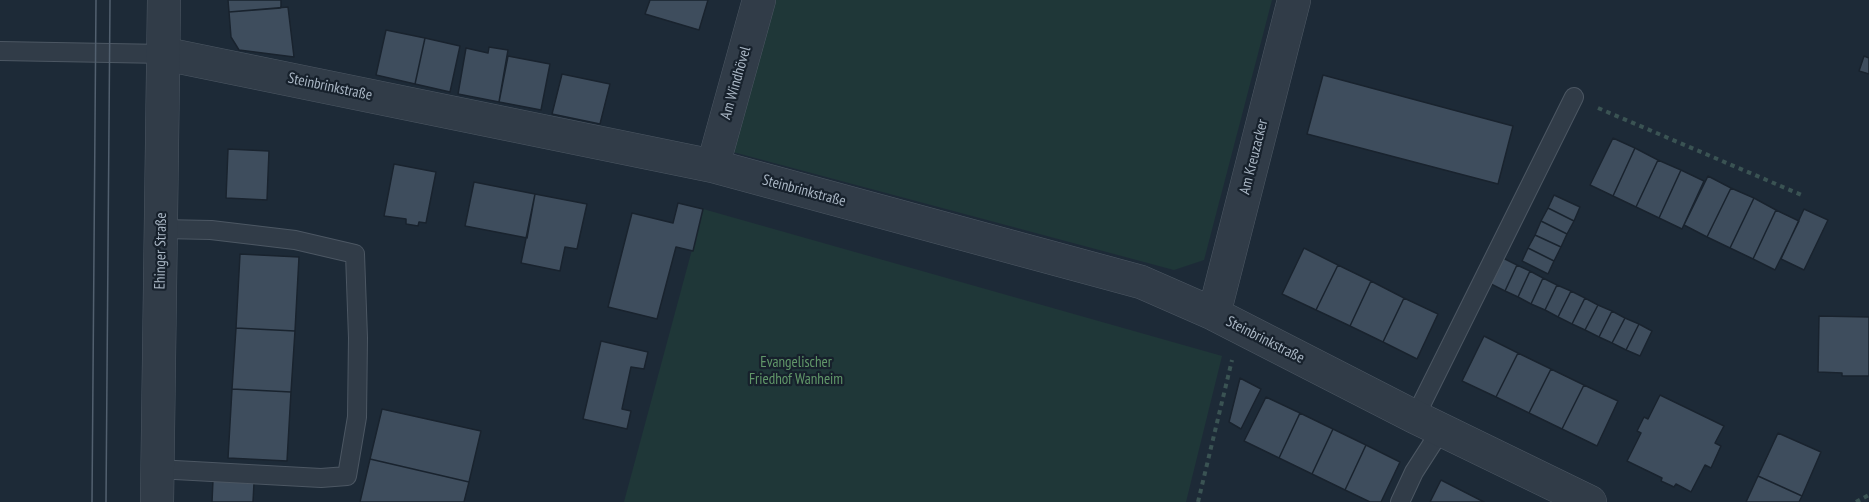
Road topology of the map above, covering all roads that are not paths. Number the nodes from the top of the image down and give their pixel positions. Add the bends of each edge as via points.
1 (164, 0) edge
2 (759, 0) edge
3 (1294, 0) edge
4 (0, 51) edge
5 (165, 54) junction
6 (1574, 98) road end
7 (713, 166) junction
8 (162, 229) junction
9 (1227, 320) junction
10 (1428, 423) junction
11 (157, 469) junction
12 (157, 502) edge
13 (1400, 502) edge
14 (1590, 502) edge

1 - 5 street, Ehinger Straße
2 - 7 street, Am Windhövel
3 - 9 street, Am Kreuzacker
4 - 5 lane
5 - 7 street, Steinbrinkstraße
5 - 8 street, Ehinger Straße
6 - 10 lane
7 - 9 street, Steinbrinkstraße via 1141,282
8 - 11 street, Ehinger Straße
8 - 11 lane via 212,230 295,240 355,254 357,417 347,476
9 - 10 street, Steinbrinkstraße
10 - 13 lane via 1414,472
10 - 14 street, Steinbrinkstraße
11 - 12 street, Ehinger Straße

